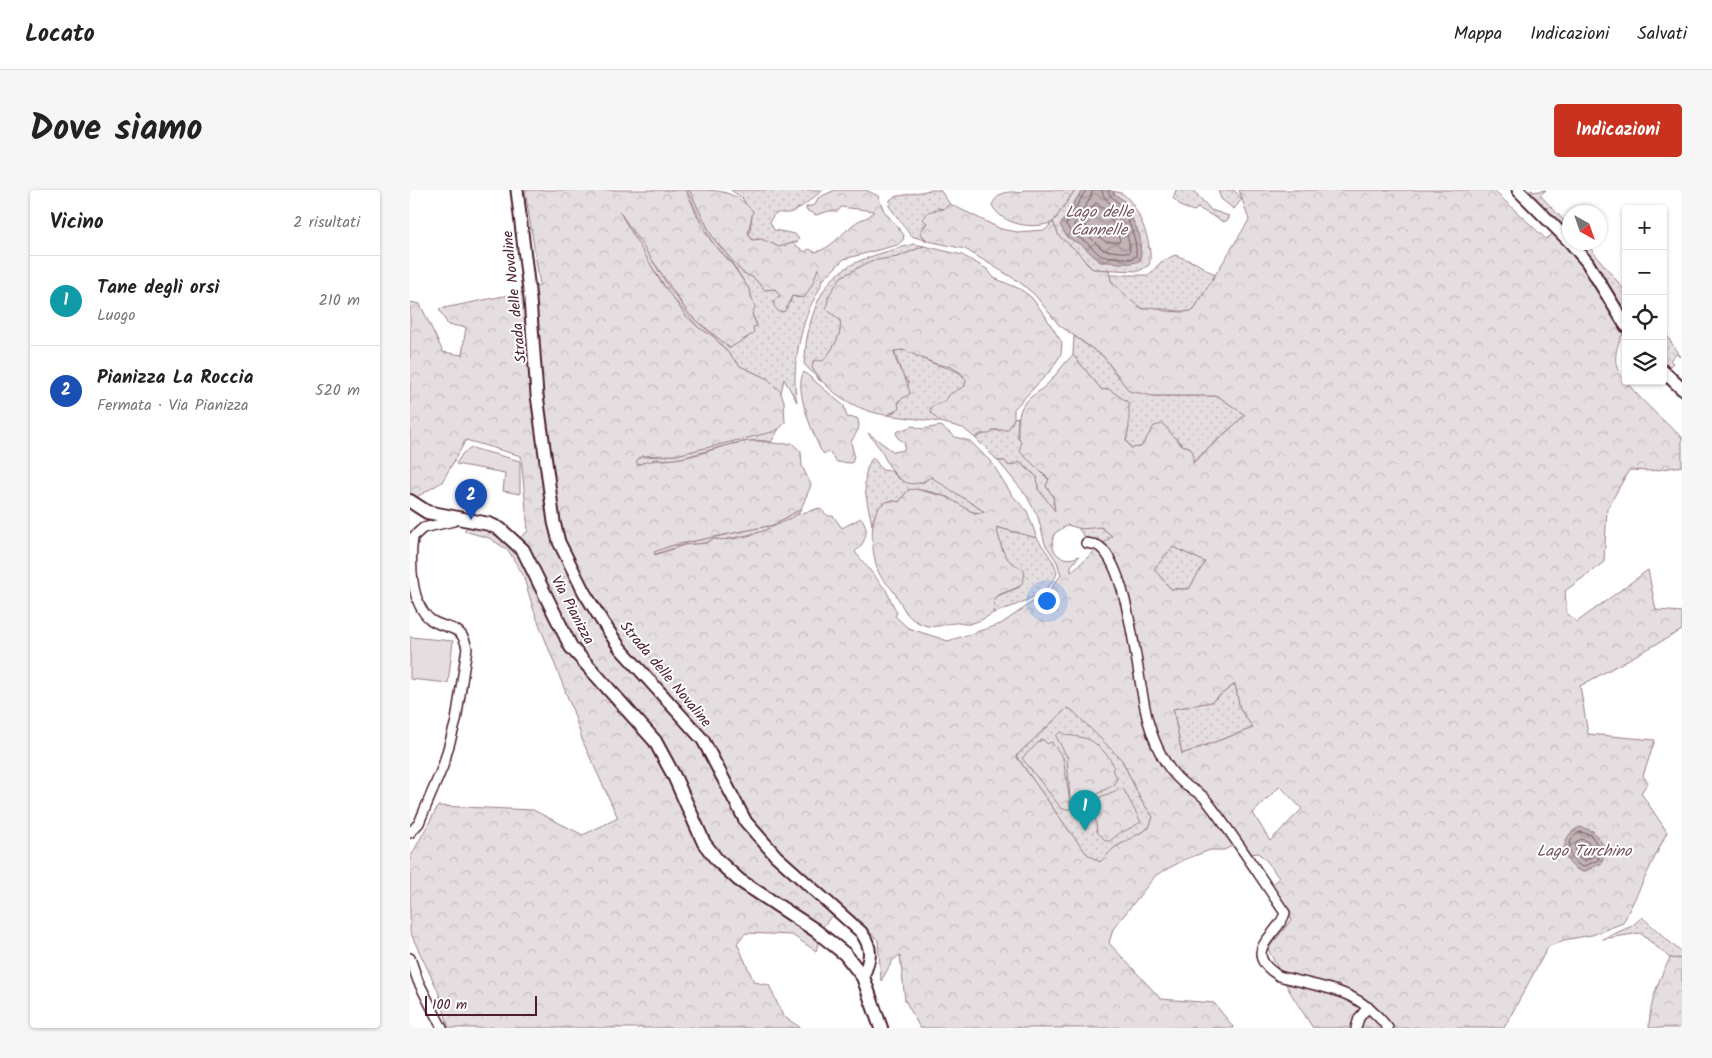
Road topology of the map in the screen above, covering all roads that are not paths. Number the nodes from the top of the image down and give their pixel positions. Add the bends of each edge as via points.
1 (517, 190) edge
2 (1518, 190) edge
3 (1562, 234) edge
4 (1577, 250) edge
5 (1622, 319) edge
6 (1667, 375) edge
7 (1682, 389) edge
8 (410, 501) edge
9 (468, 520) junction
10 (1086, 543) dead end
11 (410, 833) edge
12 (410, 958) edge
13 (863, 977) junction
14 (1368, 1007) junction
15 (442, 1028) edge
16 (881, 1028) edge
17 (1356, 1028) edge
18 (1388, 1028) edge

1 - 13 street, Strada delle Novaline via 538,395 559,542 584,592 620,648 703,740 746,822 776,856 861,932 869,943 870,955
2 - 3 street
4 - 5 street
6 - 7 street
8 - 9 main road via 427,512
9 - 11 street, Via Pianizza via 445,521 423,528 413,537 414,598 430,620 456,629 464,637 467,648 456,721 443,766 419,823
9 - 13 main road, Via Pianizza via 500,529 523,550 571,647 655,741 675,778 691,820 717,860 739,880 833,943
10 - 14 street via 1100,546 1111,561 1127,608 1147,719 1159,750 1181,782 1207,800 1285,913 1282,922 1263,942 1261,955 1270,970 1290,979 1344,992
12 - 15 street
13 - 16 main road, Via Pianizza
14 - 17 street
14 - 18 street

